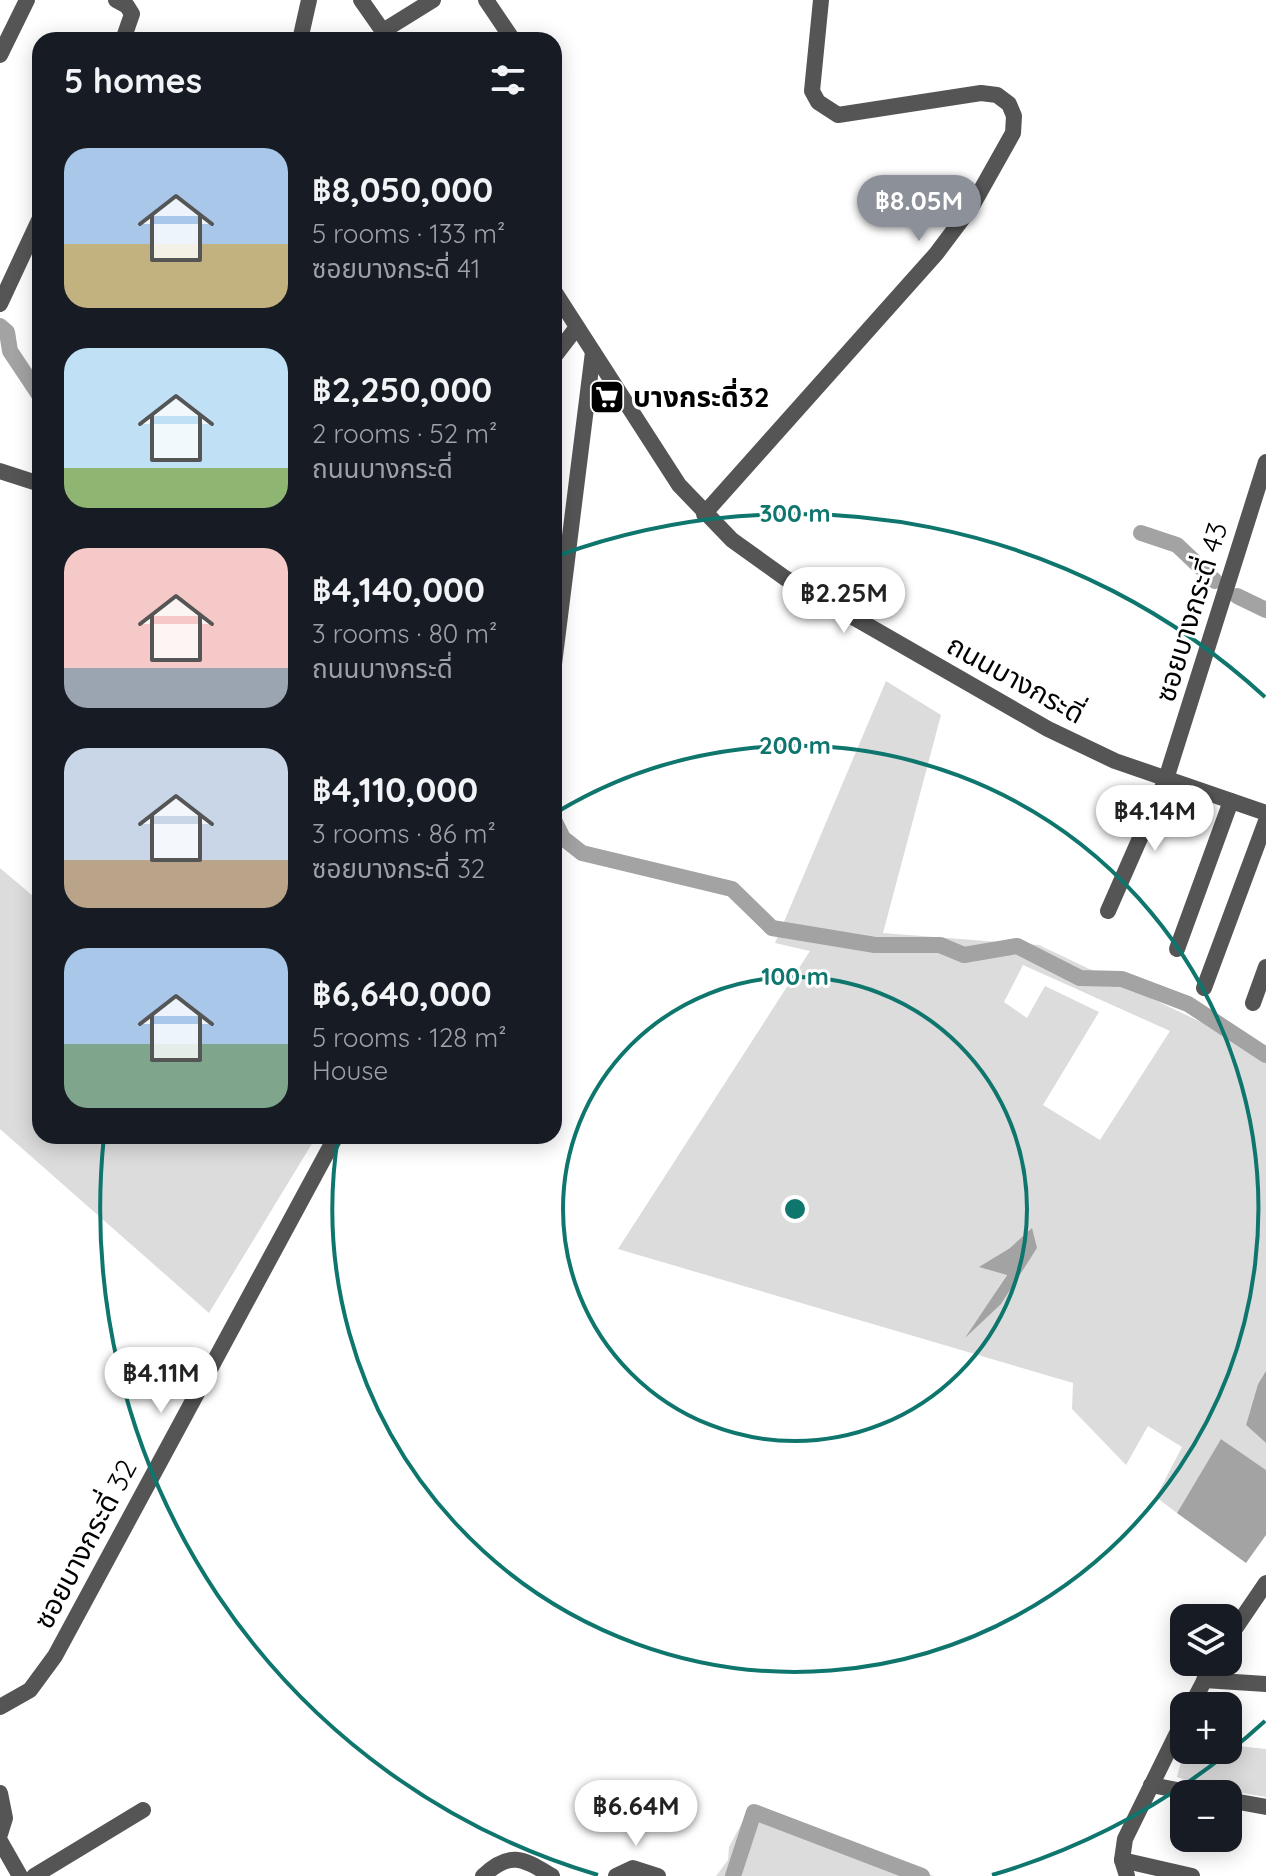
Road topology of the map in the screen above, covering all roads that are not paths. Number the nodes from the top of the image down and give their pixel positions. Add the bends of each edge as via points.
1 (27, 0) edge
2 (116, 0) edge
3 (309, 0) edge
4 (361, 0) edge
5 (433, 0) edge
6 (486, 0) edge
7 (821, 0) edge
8 (126, 32) edge
9 (302, 32) edge
10 (384, 32) edge
11 (390, 32) edge
12 (508, 32) edge
13 (0, 55) edge
14 (32, 235) edge
15 (0, 304) edge
16 (562, 304) edge
17 (577, 327) junction
18 (562, 347) edge
19 (593, 352) junction
20 (1266, 462) edge
21 (0, 471) edge
22 (32, 481) edge
23 (1260, 498) edge
24 (704, 514) junction
25 (562, 600) edge
26 (1166, 779) junction
27 (1231, 801) junction
28 (1266, 813) edge
29 (1266, 821) edge
30 (1108, 911) dead end
31 (1177, 949) dead end
32 (1266, 967) edge
33 (1204, 988) dead end
34 (1253, 1003) dead end
35 (332, 1144) edge
36 (1266, 1583) edge
37 (1242, 1618) edge
38 (1206, 1676) edge
39 (1204, 1680) junction
40 (1266, 1684) edge
41 (1198, 1692) edge
42 (0, 1710) edge
43 (1170, 1747) edge
44 (1151, 1785) junction
45 (1170, 1789) edge
46 (0, 1793) edge
47 (1242, 1803) edge
48 (1266, 1807) edge
49 (143, 1810) dead end
50 (0, 1834) edge
51 (0, 1841) edge
52 (1125, 1868) edge
53 (20, 1876) edge
54 (34, 1876) edge
55 (483, 1876) edge
56 (552, 1876) edge
57 (616, 1876) edge
58 (658, 1876) edge
59 (1192, 1876) edge

1 - 13 street
2 - 8 street via 132,14
3 - 9 street
4 - 10 street
5 - 11 street
6 - 12 street
7 - 24 street via 812,91 828,111 838,115 981,93 1009,104 1013,133 972,206 936,254
14 - 15 street
16 - 17 street, ถนนบางกระดี่
17 - 18 street
17 - 19 street, ถนนบางกระดี่
19 - 24 street, ถนนบางกระดี่ via 679,485
19 - 25 street
20 - 23 street, ซอยบางกระดี่ 43
21 - 22 street
23 - 26 street, ซอยบางกระดี่ 43
24 - 26 street, ถนนบางกระดี่ via 785,578 1000,702 1115,761
26 - 27 street, ถนนบางกระดี่
26 - 30 street, ซอยบางกระดี่ 43
27 - 28 street, ถนนบางกระดี่
27 - 31 street
29 - 33 street
32 - 34 street
35 - 42 street, ซอยบางกระดี่ 32 via 55,1656 30,1690
36 - 37 street
38 - 39 street
39 - 40 street
39 - 41 street
43 - 44 street
44 - 45 street
44 - 52 street via 1125,1839
46 - 50 street via 5,1818
47 - 48 street
49 - 54 street
51 - 53 street
52 - 59 street
55 - 56 street via 507,1859 523,1859
57 - 58 street via 633,1868

